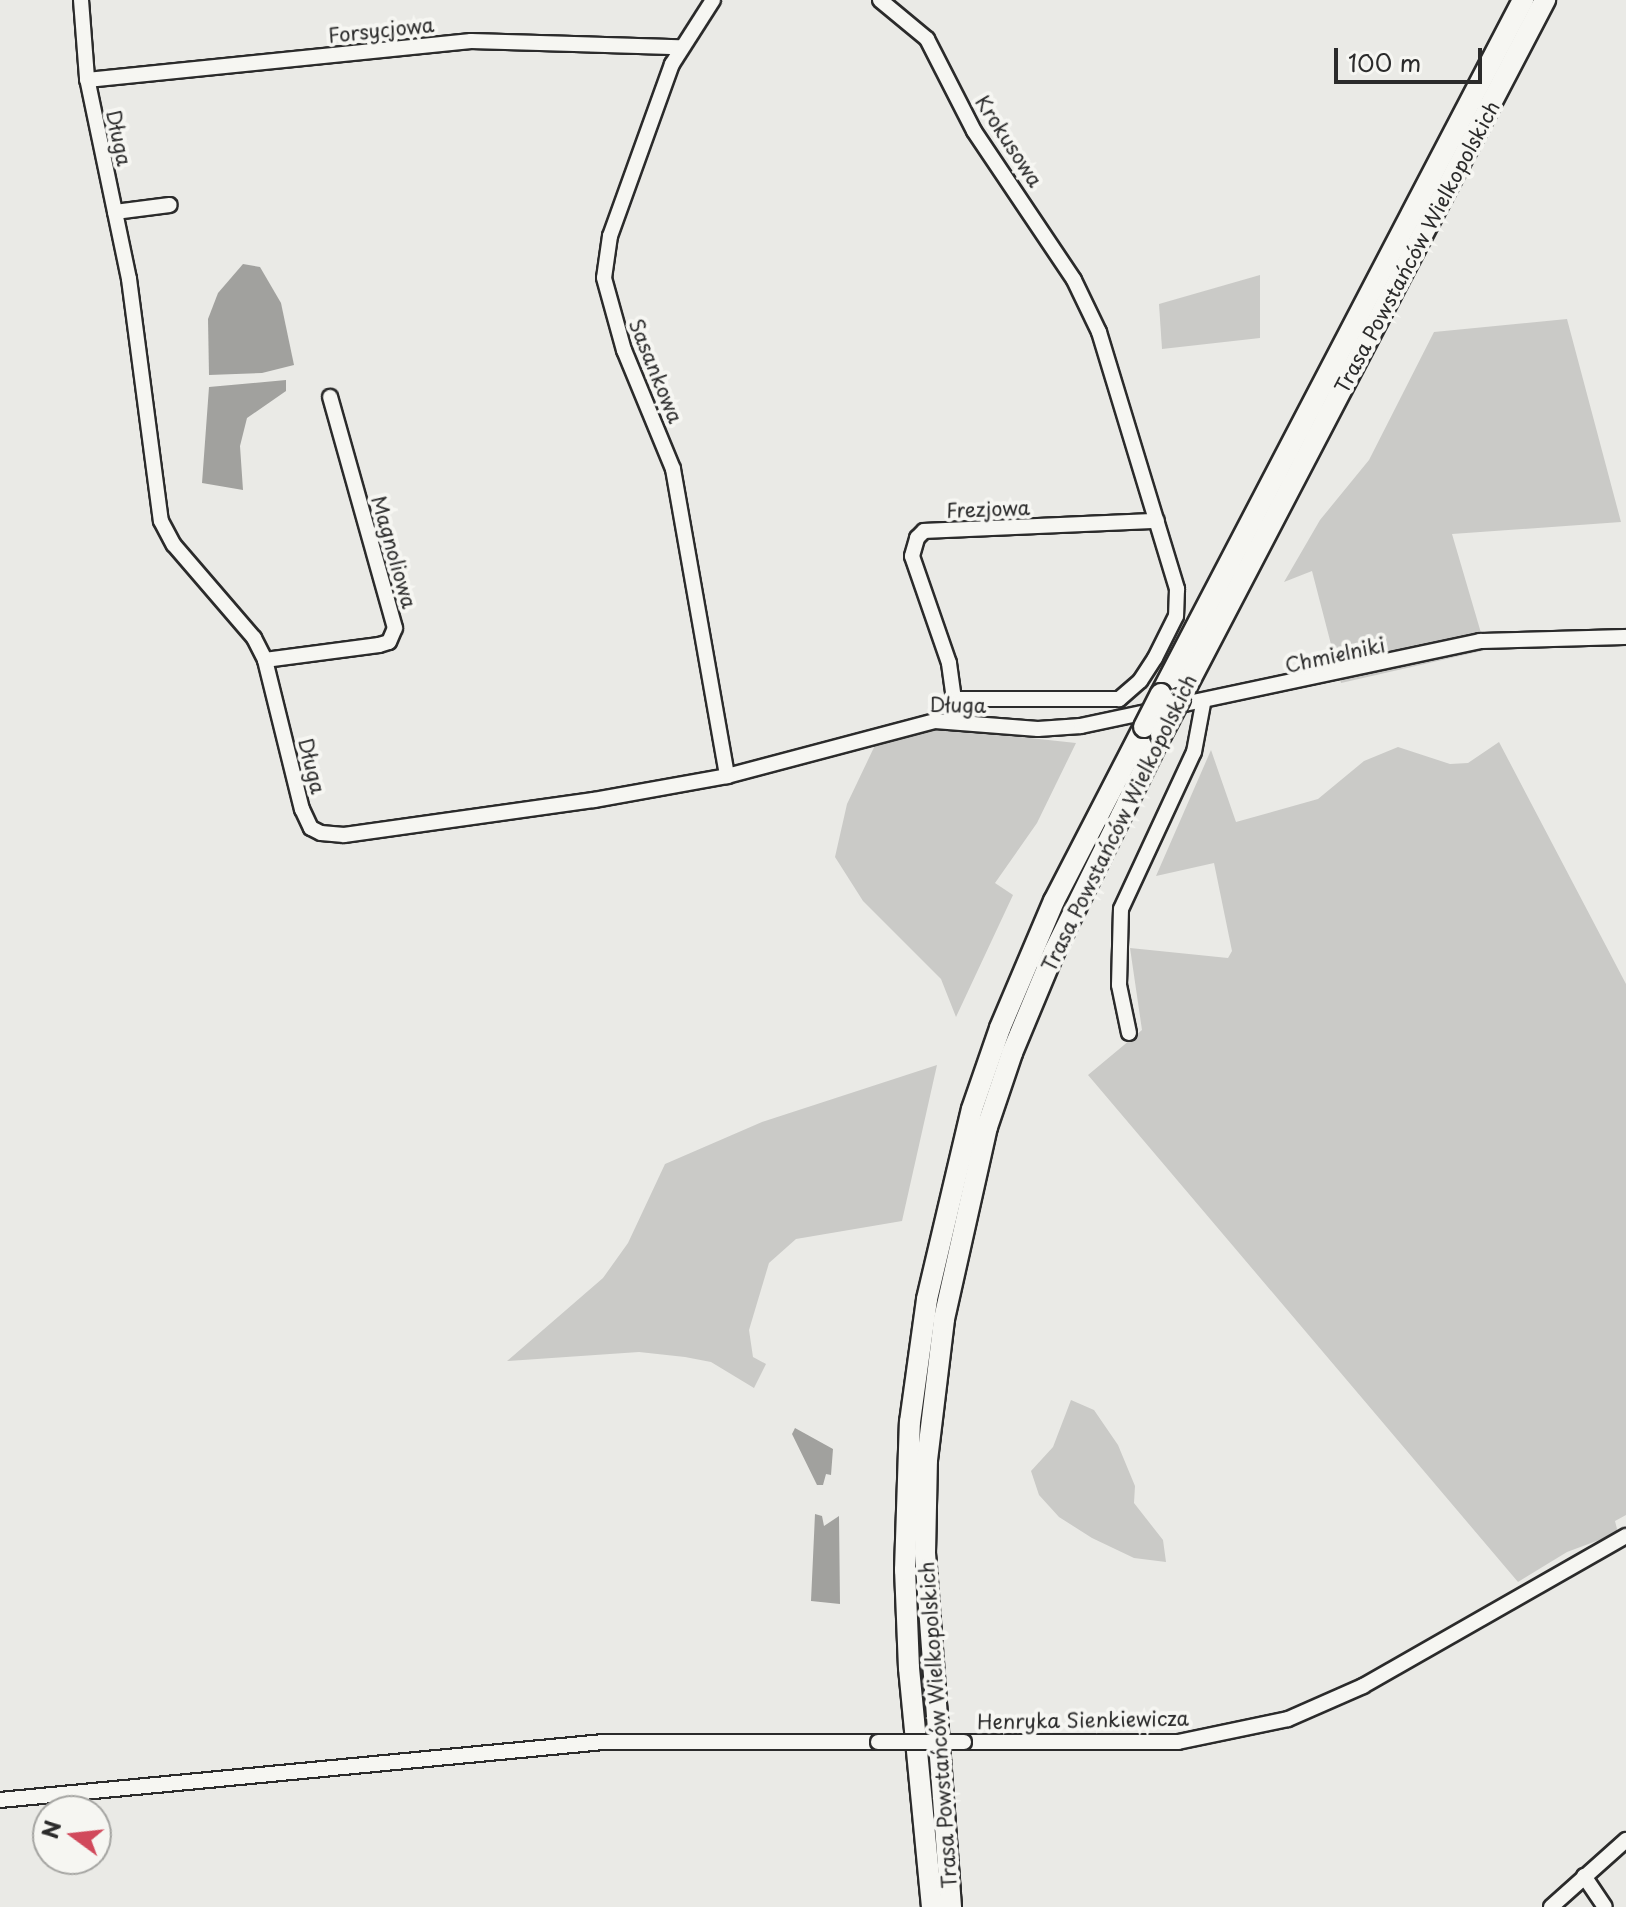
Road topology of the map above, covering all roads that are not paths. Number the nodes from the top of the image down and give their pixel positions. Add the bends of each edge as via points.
1 (81, 0) edge
2 (713, 0) edge
3 (880, 0) edge
4 (1523, 0) edge
5 (1545, 0) edge
6 (679, 47) junction
7 (87, 80) junction
8 (170, 205) dead end
9 (115, 212) junction
10 (330, 397) dead end
11 (1157, 521) junction
12 (1626, 637) edge
13 (265, 660) junction
14 (1171, 696) junction
15 (957, 699) junction
16 (1203, 704) junction
17 (957, 721) junction
18 (1053, 729) joint
19 (1153, 731) junction
20 (727, 776) junction
21 (1129, 1033) dead end
22 (1626, 1536) edge
23 (0, 1800) edge
24 (1626, 1840) edge
25 (1584, 1876) junction
26 (932, 1907) edge
27 (951, 1907) edge
28 (1551, 1907) edge
29 (1605, 1907) edge

1 - 7 street, Długa
2 - 6 street, Sasankowa
3 - 11 street, Krokusowa via 927,39 974,131 1048,236 1091,315
4 - 14 highway, Trasa Powstańców Wielkopolskich
5 - 14 highway, Trasa Powstańców Wielkopolskich
6 - 7 street, Forsycjowa via 471,41
6 - 20 street, Sasankowa via 613,227 604,278 624,350 673,469
7 - 9 street, Długa
8 - 9 street
9 - 13 street, Długa via 161,521 174,545 254,638
10 - 13 street, Magnoliowa via 395,628 389,642 379,645
11 - 15 street, Krokusowa via 1177,589 1176,616 1140,681 1119,699
11 - 15 street, Frezjowa via 924,531 912,556
12 - 16 street, Chmielniki via 1480,641
13 - 20 street, Długa via 302,809 311,828 321,833 344,835 594,800
14 - 19 highway, Trasa Powstańców Wielkopolskich, bridge
15 - 17 street, Frezjowa
16 - 18 street, Chmielniki
16 - 21 street via 1194,752 1121,909 1119,985
17 - 18 street, Długa
17 - 20 street, Długa via 902,727
19 - 26 highway, Trasa Powstańców Wielkopolskich via 1054,901 1000,1028 968,1124 927,1299 910,1422 905,1570
19 - 27 highway, Trasa Powstańców Wielkopolskich via 1012,1053 983,1141 944,1319 928,1447 925,1553
22 - 23 street, Henryka Sienkiewicza, bridge via 1363,1686 1288,1719 1178,1742 588,1743
24 - 25 street
25 - 28 street
25 - 29 street

